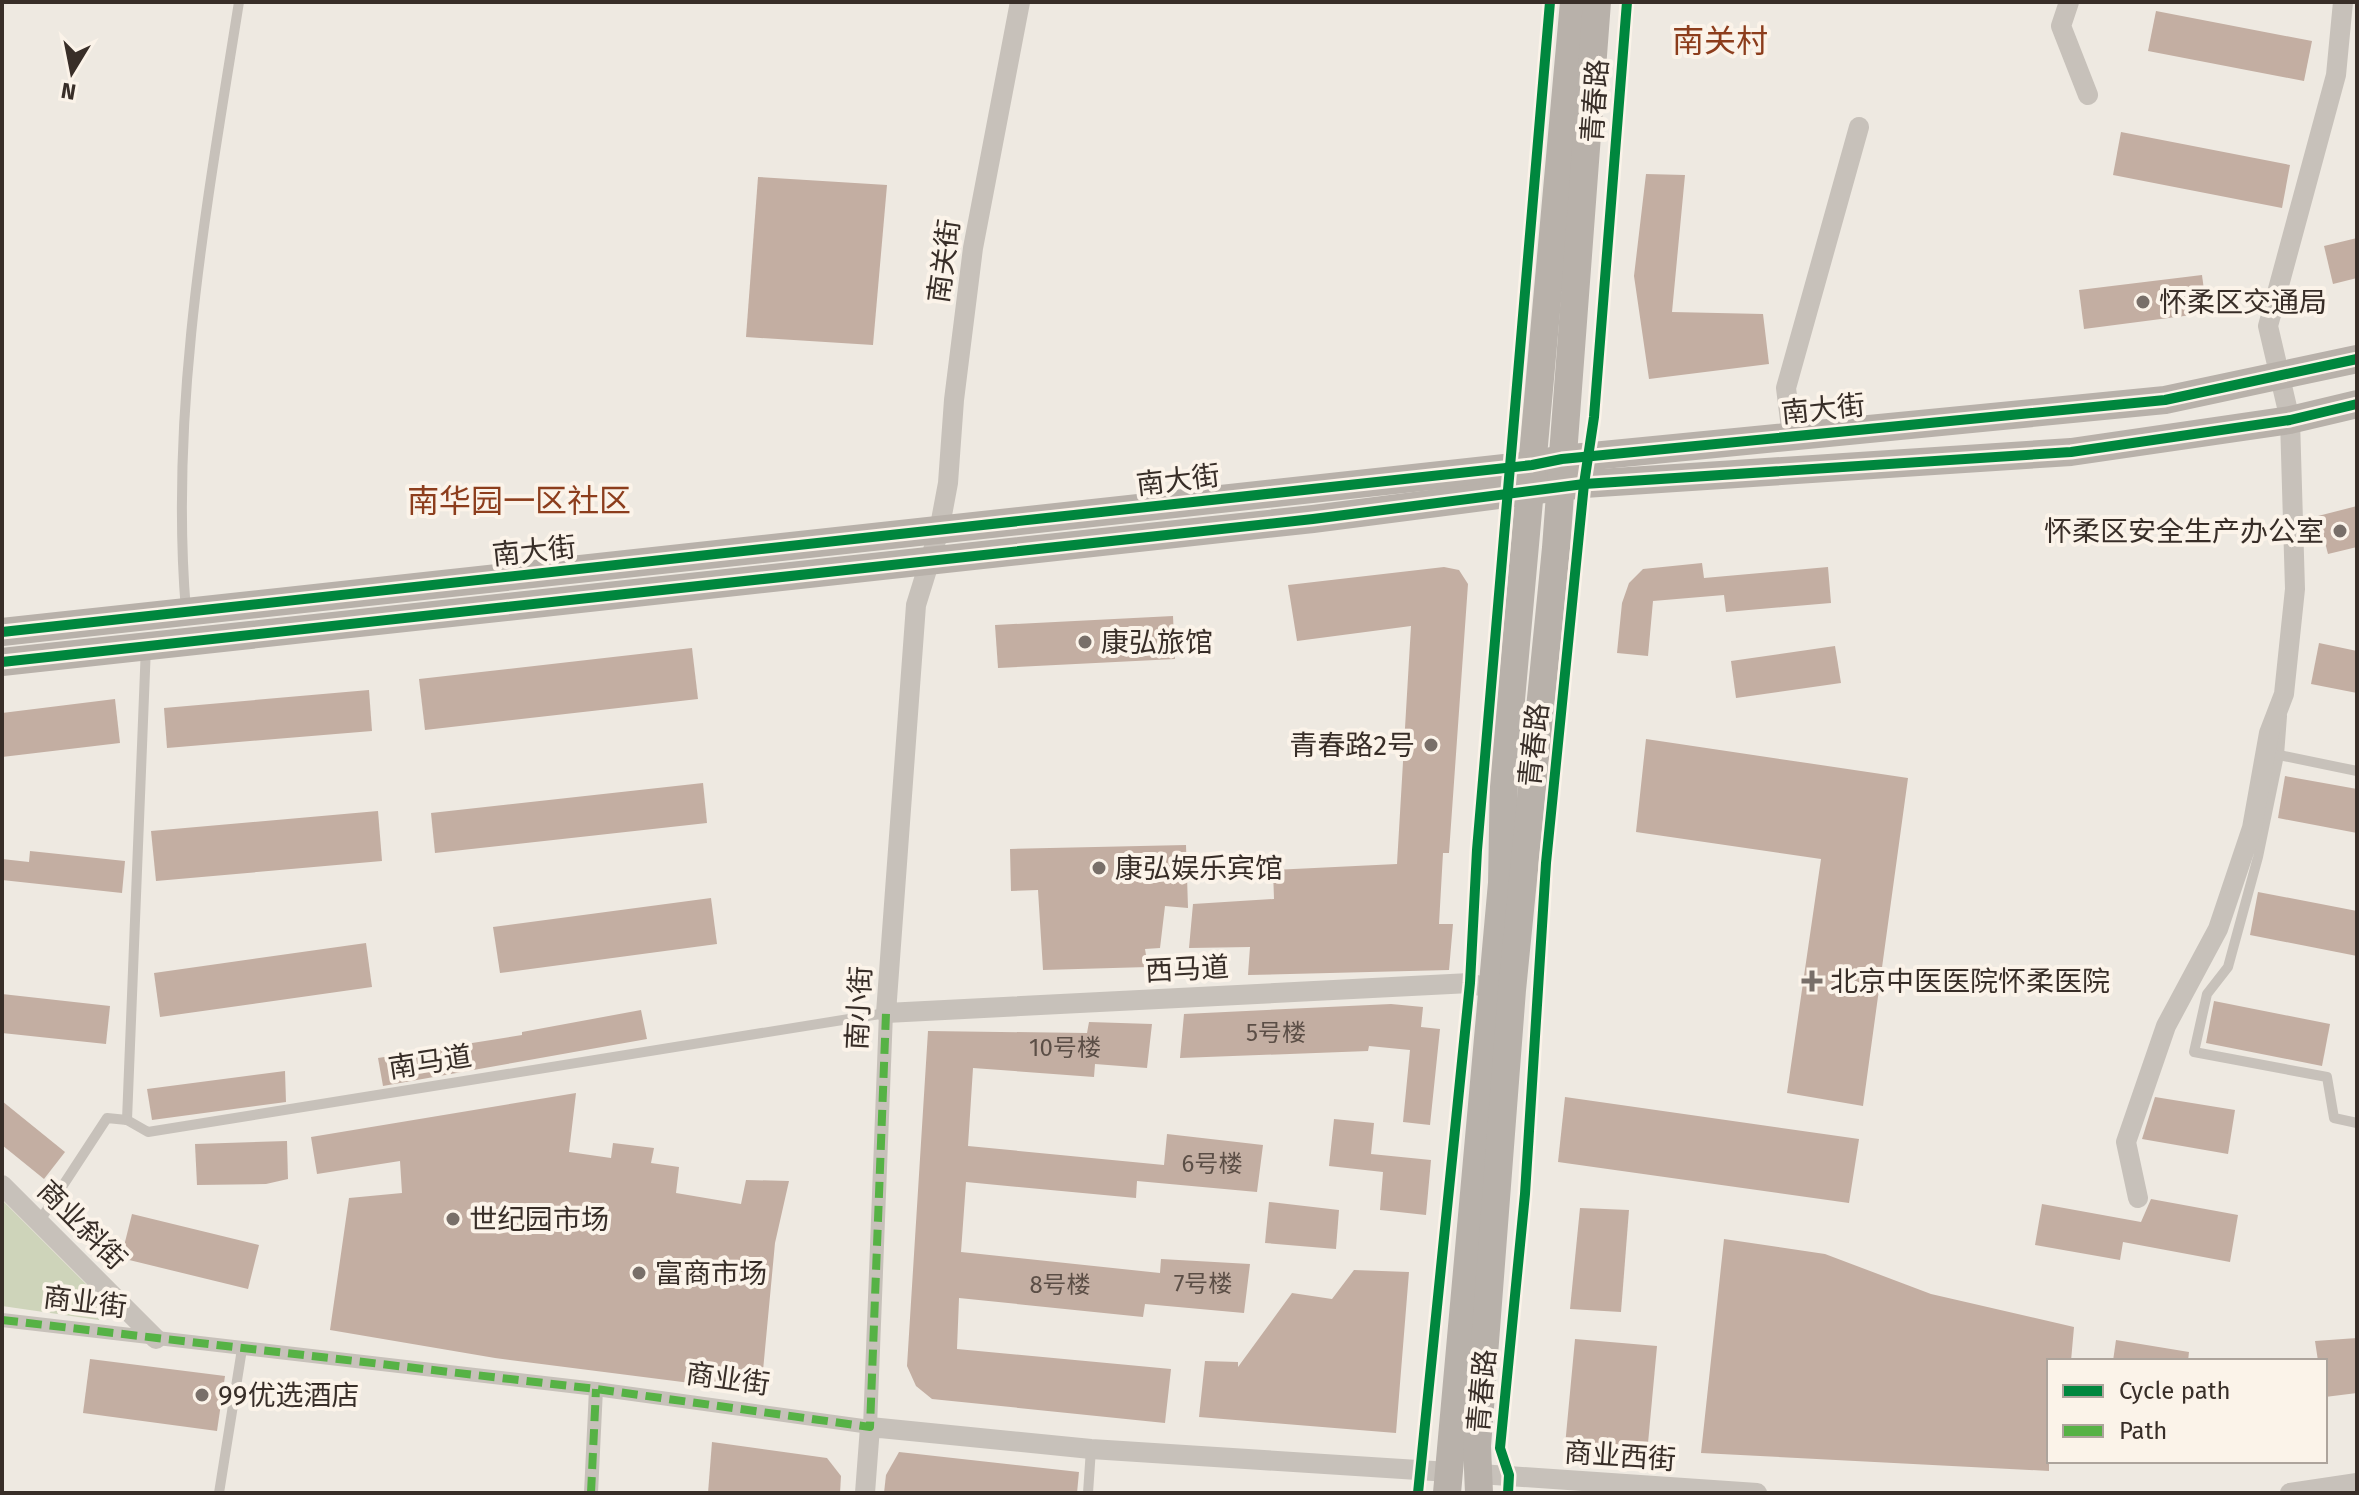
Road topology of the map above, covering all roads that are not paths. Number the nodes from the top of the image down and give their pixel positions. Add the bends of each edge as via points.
1 (239, 2) edge
2 (1020, 2) edge
3 (1574, 2) edge
4 (1597, 2) edge
5 (2069, 2) edge
6 (2343, 2) edge
7 (2088, 95) dead end
8 (1859, 127) dead end
9 (2357, 359) edge
10 (2277, 374) junction
11 (2357, 404) edge
12 (2290, 420) junction
13 (1792, 436) junction
14 (1562, 459) junction
15 (1531, 479) junction
16 (1560, 488) junction
17 (939, 531) junction
18 (928, 562) junction
19 (186, 613) junction
20 (2, 632) edge
21 (146, 645) junction
22 (2, 662) edge
23 (2284, 694) junction
24 (2279, 755) junction
25 (2357, 771) edge
26 (1490, 989) junction
27 (886, 1013) junction
28 (127, 1120) junction
29 (2357, 1123) edge
30 (2, 1185) edge
31 (2138, 1198) dead end
32 (39, 1222) junction
33 (2, 1320) edge
34 (156, 1339) junction
35 (242, 1349) junction
36 (596, 1389) junction
37 (870, 1427) junction
38 (1091, 1449) junction
39 (1448, 1482) edge
40 (2357, 1483) edge
41 (1479, 1484) edge
42 (219, 1493) edge
43 (591, 1493) edge
44 (865, 1493) edge
45 (1088, 1493) edge
46 (1757, 1493) edge
47 (2290, 1493) edge

1 - 19 lane via 196,292 182,439 179,535
2 - 17 street, 南关街 via 973,248
3 - 15 main road, 青春路
4 - 14 main road, 青春路
5 - 7 street via 2061,26
6 - 10 street via 2336,75 2268,326
8 - 13 street via 1786,388
9 - 10 main road, 南大街
10 - 12 street
10 - 13 main road, 南大街 via 2165,400
11 - 12 main road, 南大街
12 - 16 main road, 南大街 via 2071,452
12 - 23 street via 2295,589
13 - 14 main road, 南大街
14 - 15 main road, 南大街
14 - 16 main road, 青春路
15 - 16 main road, 南大街
15 - 17 main road, 南大街
15 - 18 main road, 南大街
15 - 26 main road, 青春路
16 - 41 main road, 青春路 via 1501,1114 1477,1446
17 - 18 street, 南小街
17 - 19 main road, 南大街
18 - 21 main road, 南大街
18 - 27 street, 南小街 via 916,605
19 - 20 main road, 南大街
21 - 22 main road, 南大街
21 - 28 lane
23 - 24 lane
23 - 31 street via 2269,733 2252,828 2218,929 2166,1026 2126,1142
24 - 25 lane
24 - 29 lane via 2228,967 2207,994 2194,1052 2327,1077 2334,1118
26 - 27 street, 西马道 via 1470,983
26 - 39 main road, 青春路 via 1474,1226
27 - 28 lane, 南马道 via 148,1132
27 - 37 street, 南小街
28 - 32 lane via 107,1118
30 - 32 street, 商业斜街
32 - 34 street, 商业斜街
33 - 34 street, 商业街
34 - 35 street, 商业街
35 - 36 street, 商业街
35 - 42 lane
36 - 37 street, 商业街
36 - 43 street
37 - 38 street, 商业街
37 - 44 street, 南小街
38 - 39 street, 商业街
38 - 45 lane
40 - 47 street
41 - 46 street, 商业西街

